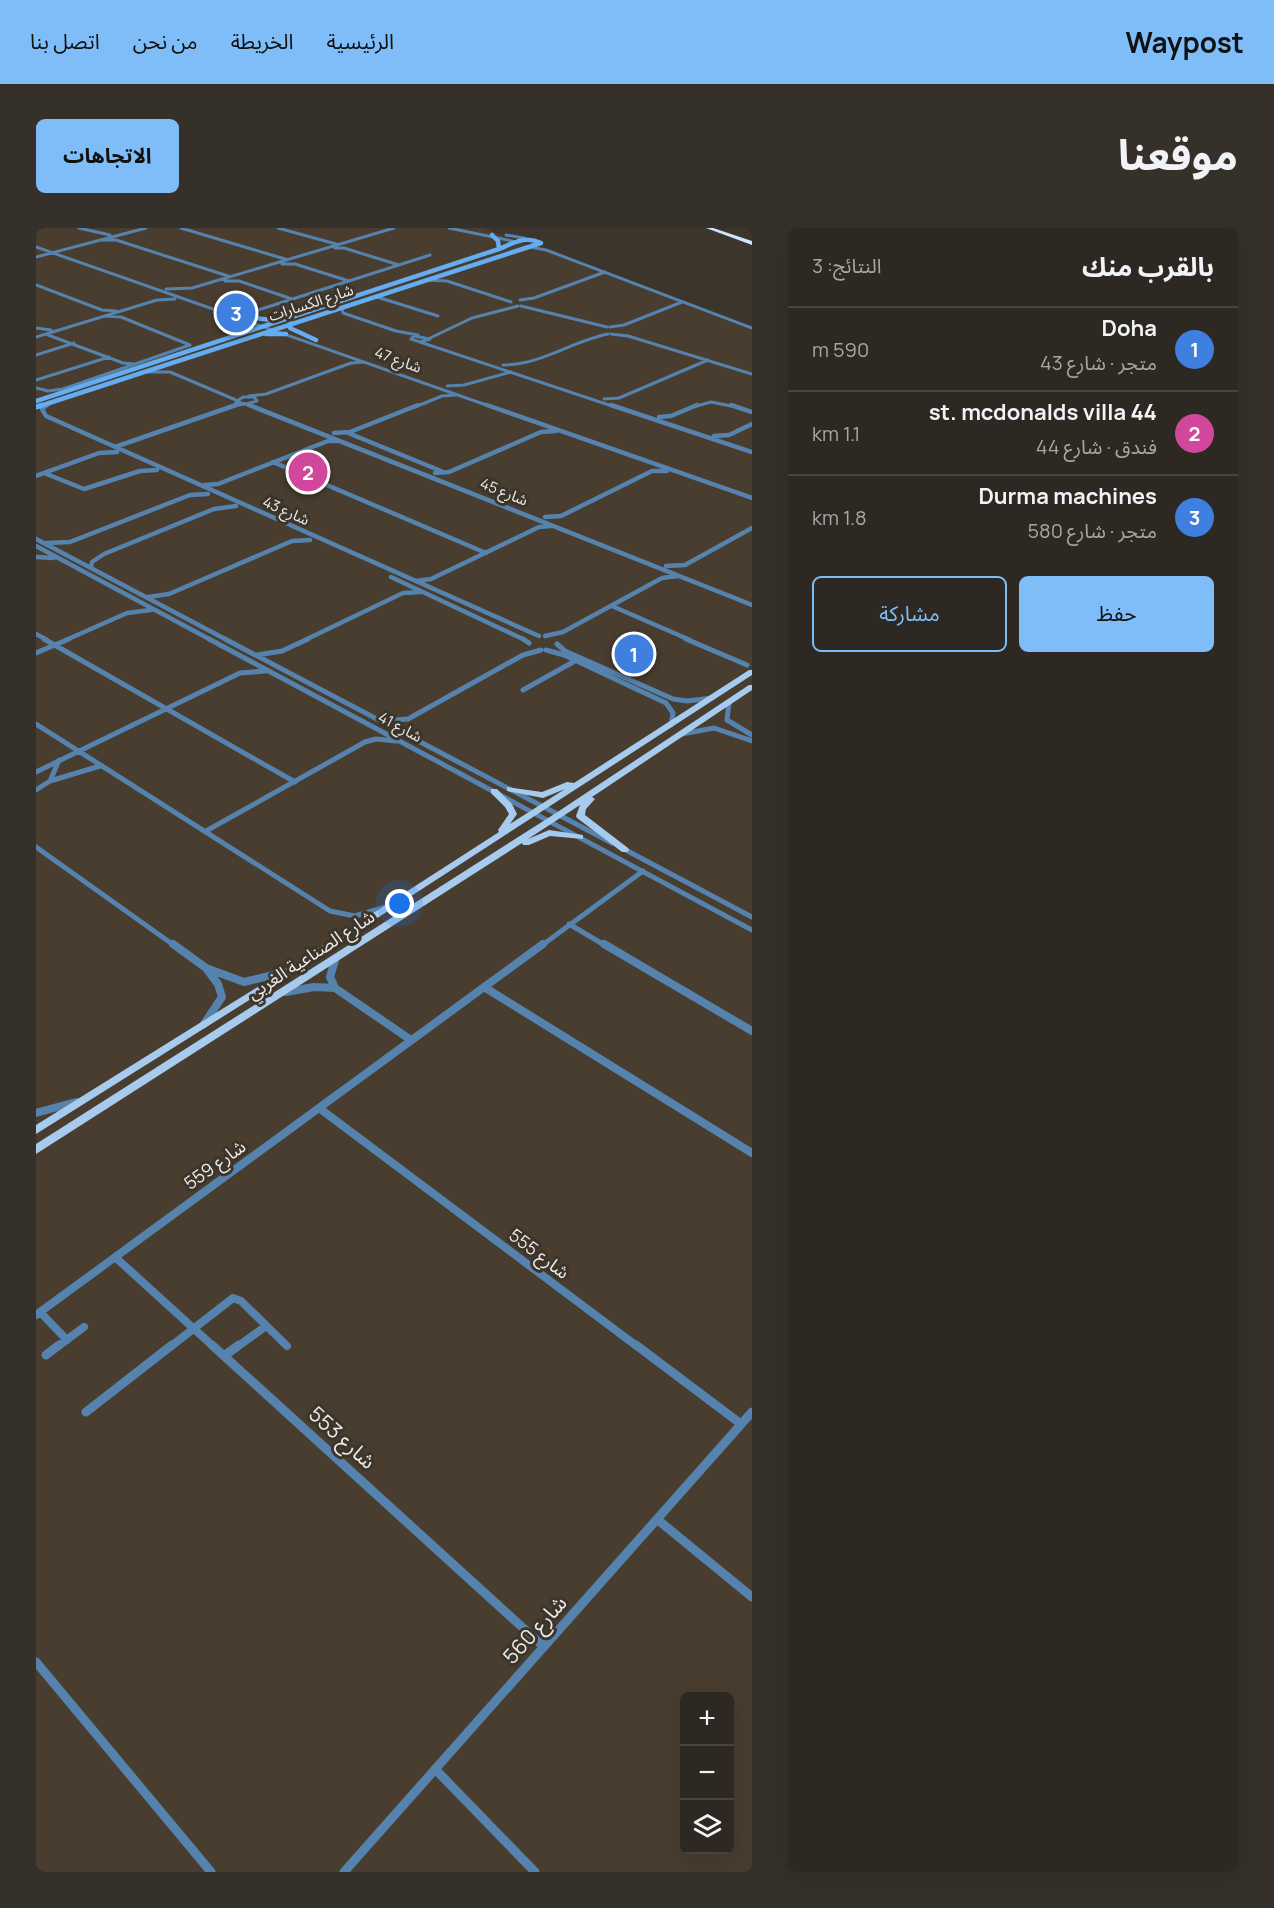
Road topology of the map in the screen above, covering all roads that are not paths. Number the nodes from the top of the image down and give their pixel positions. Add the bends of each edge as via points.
1 (79, 228) edge
2 (137, 228) edge
3 (146, 228) edge
4 (181, 228) edge
5 (278, 228) edge
6 (372, 228) edge
7 (394, 228) edge
8 (401, 228) edge
9 (448, 228) edge
10 (462, 228) edge
11 (708, 228) edge
12 (724, 228) edge
13 (380, 232) junction
14 (492, 235) junction
15 (99, 237) junction
16 (113, 237) junction
17 (752, 237) edge
18 (524, 238) junction
19 (512, 242) junction
20 (752, 243) edge
21 (540, 244) junction
22 (344, 245) junction
23 (36, 246) edge
24 (330, 246) junction
25 (45, 247) junction
26 (528, 247) junction
27 (67, 248) junction
28 (499, 249) junction
29 (546, 250) junction
30 (53, 251) junction
31 (65, 255) junction
32 (430, 255) dead end
33 (36, 256) edge
34 (279, 261) junction
35 (293, 261) junction
36 (400, 265) junction
37 (605, 272) junction
38 (222, 278) junction
39 (236, 278) junction
40 (349, 281) junction
41 (36, 285) edge
42 (166, 290) junction
43 (159, 291) junction
44 (393, 292) junction
45 (369, 297) junction
46 (377, 297) junction
47 (189, 298) junction
48 (534, 298) junction
49 (291, 299) junction
50 (183, 300) junction
51 (520, 300) junction
52 (682, 302) junction
53 (511, 303) junction
54 (528, 303) junction
55 (520, 306) junction
56 (504, 308) junction
57 (536, 308) junction
58 (231, 313) junction
59 (103, 314) junction
60 (295, 316) junction
61 (438, 316) dead end
62 (242, 318) junction
63 (290, 322) junction
64 (591, 325) junction
65 (624, 325) junction
66 (263, 327) junction
67 (270, 327) junction
68 (276, 327) junction
69 (609, 327) junction
70 (37, 328) edge
71 (752, 328) edge
72 (55, 330) junction
73 (600, 330) junction
74 (619, 330) junction
75 (442, 331) junction
76 (245, 332) junction
77 (286, 334) junction
78 (609, 334) junction
79 (38, 335) edge
80 (420, 335) junction
81 (57, 336) junction
82 (594, 336) junction
83 (627, 336) junction
84 (430, 339) junction
85 (238, 340) junction
86 (316, 340) junction
87 (420, 342) junction
88 (74, 343) junction
89 (36, 355) edge
90 (349, 355) junction
91 (109, 357) junction
92 (181, 359) junction
93 (708, 360) junction
94 (123, 363) junction
95 (143, 363) junction
96 (351, 363) junction
97 (373, 363) junction
98 (520, 365) junction
99 (501, 366) junction
100 (122, 370) junction
101 (519, 372) junction
102 (138, 373) junction
103 (499, 374) junction
104 (752, 374) edge
105 (108, 378) junction
106 (36, 380) edge
107 (90, 380) junction
108 (468, 385) junction
109 (447, 386) junction
110 (438, 387) junction
111 (36, 388) edge
112 (266, 393) junction
113 (466, 394) junction
114 (247, 396) junction
115 (442, 396) junction
116 (619, 398) junction
117 (604, 399) junction
118 (55, 400) junction
119 (236, 400) junction
120 (257, 400) junction
121 (36, 401) edge
122 (245, 404) junction
123 (620, 405) junction
124 (230, 406) junction
125 (36, 407) edge
126 (752, 412) edge
127 (38, 416) dead end
128 (659, 417) junction
129 (672, 417) junction
130 (673, 422) junction
131 (540, 423) junction
132 (752, 424) edge
133 (562, 431) junction
134 (541, 432) junction
135 (327, 434) junction
136 (729, 435) junction
137 (347, 436) junction
138 (714, 436) junction
139 (328, 441) junction
140 (731, 441) junction
141 (104, 446) junction
142 (116, 450) junction
143 (752, 450) edge
144 (99, 453) junction
145 (644, 460) junction
146 (273, 462) junction
147 (143, 464) junction
148 (157, 470) junction
149 (140, 471) junction
150 (652, 471) junction
151 (447, 472) junction
152 (44, 473) junction
153 (435, 473) junction
154 (681, 473) junction
155 (36, 476) edge
156 (448, 478) junction
157 (218, 484) junction
158 (197, 486) junction
159 (216, 492) junction
160 (752, 493) edge
161 (208, 494) junction
162 (190, 495) junction
163 (752, 498) edge
164 (236, 506) junction
165 (561, 516) junction
166 (543, 519) junction
167 (558, 525) junction
168 (539, 527) junction
169 (752, 528) edge
170 (293, 532) junction
171 (36, 539) edge
172 (310, 540) junction
173 (292, 541) junction
174 (42, 542) junction
175 (70, 542) junction
176 (36, 546) edge
177 (486, 553) junction
178 (69, 556) junction
179 (36, 557) edge
180 (58, 558) junction
181 (685, 565) junction
182 (664, 567) junction
183 (91, 568) junction
184 (684, 575) junction
185 (662, 578) junction
186 (431, 579) junction
187 (408, 582) junction
188 (432, 590) junction
189 (424, 592) junction
190 (403, 593) junction
191 (169, 594) junction
192 (145, 597) junction
193 (132, 599) junction
194 (752, 600) edge
195 (752, 605) edge
196 (164, 606) junction
197 (612, 606) junction
198 (155, 610) junction
199 (127, 612) junction
200 (564, 632) junction
201 (36, 634) edge
202 (542, 636) junction
203 (557, 643) junction
204 (55, 644) junction
205 (529, 644) junction
206 (543, 650) junction
207 (282, 651) junction
208 (36, 652) edge
209 (255, 655) junction
210 (523, 655) junction
211 (243, 657) junction
212 (575, 661) junction
213 (278, 667) junction
214 (749, 668) edge
215 (270, 672) junction
216 (240, 673) junction
217 (752, 687) edge
218 (523, 690) dead end
219 (712, 698) junction
220 (729, 703) junction
221 (166, 708) junction
222 (408, 719) junction
223 (380, 720) junction
224 (364, 722) junction
225 (36, 724) edge
226 (671, 725) junction
227 (406, 734) junction
228 (682, 734) junction
229 (752, 735) edge
230 (752, 741) edge
231 (365, 742) junction
232 (403, 742) junction
233 (77, 751) junction
234 (59, 760) junction
235 (100, 766) junction
236 (36, 772) edge
237 (596, 774) junction
238 (50, 781) junction
239 (294, 782) junction
240 (510, 789) junction
241 (598, 789) junction
242 (36, 790) edge
243 (494, 791) junction
244 (544, 808) junction
245 (536, 813) junction
246 (559, 815) junction
247 (550, 821) junction
248 (206, 831) junction
249 (580, 837) junction
250 (490, 842) junction
251 (36, 847) edge
252 (625, 850) junction
253 (490, 859) junction
254 (643, 871) junction
255 (394, 904) junction
256 (752, 917) edge
257 (569, 924) junction
258 (752, 930) edge
259 (335, 960) junction
260 (206, 968) junction
261 (291, 970) junction
262 (484, 987) junction
263 (335, 988) junction
264 (282, 993) junction
265 (203, 1025) junction
266 (752, 1031) edge
267 (411, 1040) junction
268 (87, 1098) junction
269 (319, 1108) junction
270 (36, 1113) edge
271 (36, 1130) edge
272 (36, 1150) edge
273 (752, 1153) edge
274 (115, 1257) junction
275 (38, 1313) edge
276 (266, 1326) junction
277 (84, 1327) dead end
278 (194, 1328) junction
279 (68, 1340) junction
280 (287, 1346) dead end
281 (46, 1356) dead end
282 (225, 1356) junction
283 (86, 1412) dead end
284 (752, 1412) edge
285 (741, 1424) junction
286 (658, 1520) junction
287 (752, 1597) edge
288 (544, 1647) junction
289 (38, 1668) edge
290 (435, 1769) junction
291 (211, 1872) edge
292 (344, 1872) edge
293 (536, 1872) edge

1 - 15 street
2 - 16 street
3 - 16 street
4 - 34 street
5 - 24 street
6 - 13 street
7 - 13 street
8 - 22 street
9 - 14 street
10 - 18 street
11 - 20 highway
12 - 17 highway
13 - 22 street
14 - 19 street
14 - 28 street
15 - 16 street
15 - 16 street
15 - 27 street
16 - 38 street
18 - 19 street, شارع الكسارات
18 - 21 street
19 - 26 street
19 - 28 street, شارع الكسارات
21 - 26 street, شارع الكسارات
21 - 29 street
22 - 24 street
22 - 36 street
23 - 25 street, شارع 47
23 - 30 street, شارع 47
24 - 35 street
25 - 27 street
25 - 30 street, شارع 47
26 - 29 street
26 - 45 street, شارع الكسارات
27 - 30 street
27 - 31 street
28 - 60 street, شارع الكسارات
29 - 37 street
30 - 31 street, شارع 47
30 - 33 street
30 - 43 street, شارع 47
31 - 42 street, شارع 47
32 - 36 street
34 - 35 street
34 - 35 street
34 - 39 street
35 - 40 street
36 - 40 street
37 - 48 street
37 - 52 street
38 - 39 street
38 - 42 street via 188,289
38 - 47 street via 192,291
39 - 49 street
40 - 49 street
41 - 59 street
42 - 47 street, شارع 47
43 - 50 street, شارع 47
43 - 59 street via 161,294 155,299
44 - 45 street
44 - 46 street, شارع الكسارات
44 - 53 street, شارع الكسارات via 435,280
45 - 63 street, شارع الكسارات
46 - 61 street
46 - 80 street, شارع الكسارات via 342,311 396,331
47 - 58 street, شارع 47
48 - 51 street
48 - 54 street
49 - 58 street via 250,312
50 - 59 street via 158,300
50 - 62 street, شارع 47
51 - 53 street
51 - 54 street
52 - 65 street
52 - 71 street
53 - 55 street
53 - 56 street
54 - 55 street
54 - 57 street
55 - 56 street
55 - 57 street
56 - 75 street
57 - 64 street
58 - 62 street, شارع 47
59 - 72 street
59 - 95 street via 122,317 190,345
60 - 62 street via 267,321
60 - 67 street, شارع الكسارات
62 - 66 street, شارع 47
62 - 67 street, شارع 47
62 - 76 street via 251,326
63 - 68 street, شارع الكسارات
63 - 86 street via 290,328
64 - 69 street
64 - 73 street
65 - 69 street
65 - 74 street
66 - 67 street, شارع الكسارات
66 - 76 street, شارع الكسارات
67 - 68 street, شارع الكسارات
67 - 77 street, شارع 47
67 - 85 street, شارع الكسارات
68 - 86 street, شارع 47
69 - 73 street
69 - 74 street
70 - 72 street
70 - 79 street
72 - 79 street
72 - 81 street
73 - 78 street
73 - 82 street
74 - 78 street
74 - 83 street
75 - 80 street
75 - 84 street
76 - 105 street, شارع الكسارات
77 - 85 street via 269,333
77 - 90 street, شارع 47
78 - 82 street
78 - 83 street
79 - 81 street
80 - 84 street
80 - 87 street via 411,339
81 - 88 street
82 - 98 street
83 - 93 street
84 - 87 street
84 - 99 street
85 - 92 street, شارع الكسارات
86 - 109 street, شارع 47
87 - 99 street
88 - 89 street
88 - 91 street
90 - 96 street
90 - 97 street, شارع 47
91 - 94 street
91 - 106 street
92 - 102 street, شارع الكسارات
92 - 114 street via 173,365 175,370
93 - 104 street
93 - 116 street
94 - 95 street
94 - 100 street
95 - 100 street
96 - 97 street
96 - 112 street
97 - 110 street, شارع 47
98 - 99 street
98 - 101 street
99 - 101 street
99 - 103 street
100 - 107 street
101 - 103 street
101 - 117 street
101 - 143 street
102 - 118 street, شارع الكسارات
102 - 119 street via 170,372
103 - 108 street
105 - 107 street
105 - 121 street, شارع الكسارات
107 - 111 street via 48,391
108 - 109 street
108 - 113 street
109 - 113 street, شارع 47
110 - 113 street, شارع 47
110 - 115 street
112 - 114 street
112 - 120 street
113 - 115 street
113 - 131 street, شارع 47
113 - 160 street, شارع 47
114 - 119 street
114 - 120 street, شارع 45
115 - 137 street
116 - 117 street
116 - 123 street
117 - 123 street
118 - 125 street, شارع الكسارات
118 - 142 street, شارع 43 via 43,408 44,414
119 - 122 street, شارع 45
119 - 124 street
120 - 122 street
120 - 137 street, شارع 45
122 - 124 street
122 - 135 street, شارع 45
123 - 128 street
124 - 142 street
126 - 129 street via 708,402
127 - 141 street, شارع 43
128 - 129 street
128 - 130 street
129 - 130 street
130 - 138 street
131 - 133 street, شارع 47
131 - 134 street via 544,428
132 - 136 street
133 - 134 street
133 - 145 street, شارع 47
134 - 151 street
135 - 137 street, شارع 45
135 - 139 street
136 - 138 street
136 - 140 street
137 - 139 street
137 - 151 street
137 - 153 street, شارع 45
137 - 166 street, شارع 45
138 - 140 street
139 - 146 street
140 - 143 street
141 - 142 street, شارع 43
141 - 144 street
142 - 144 street
142 - 147 street, شارع 43
142 - 158 street, شارع 43
144 - 152 street
145 - 150 street
145 - 154 street, شارع 47
146 - 157 street
146 - 177 street
147 - 148 street, شارع 43
147 - 149 street
148 - 149 street
148 - 158 street, شارع 43
149 - 152 street via 84,489
150 - 154 street
150 - 165 street
151 - 153 street
151 - 156 street
152 - 155 street
153 - 156 street, شارع 45
154 - 163 street, شارع 47
156 - 166 street, شارع 45
157 - 158 street
157 - 159 street
158 - 159 street, شارع 43
158 - 161 street, شارع 43
158 - 162 street
159 - 187 street, شارع 43
161 - 162 street
161 - 164 street, شارع 43
162 - 175 street
164 - 170 street, شارع 43
164 - 183 street via 214,509 104,554 94,559
165 - 166 street
165 - 167 street
166 - 167 street, شارع 45
166 - 168 street
167 - 168 street
167 - 182 street, شارع 45
168 - 177 street
169 - 181 street
170 - 172 street, شارع 43
170 - 173 street
171 - 174 street, شارع 41
172 - 173 street
172 - 187 street, شارع 43
173 - 191 street
174 - 175 street
174 - 178 street, شارع 41
175 - 178 street via 65,547
176 - 180 street, شارع 41
177 - 186 street
178 - 183 street, شارع 41
179 - 180 street
180 - 193 street, شارع 41
181 - 182 street
181 - 184 street
182 - 184 street, شارع 45
182 - 185 street
183 - 192 street, شارع 41
184 - 185 street
184 - 194 street, شارع 45
184 - 195 street, شارع 45
185 - 197 street
186 - 187 street
186 - 188 street
187 - 188 street, شارع 43
187 - 189 street, شارع 43
187 - 190 street
188 - 202 street, شارع 43
189 - 190 street
189 - 205 street, شارع 43 via 517,634
190 - 207 street
191 - 192 street
191 - 196 street
192 - 196 street, شارع 41
193 - 198 street, شارع 41
193 - 199 street via 133,606
196 - 209 street, شارع 41
197 - 200 street
197 - 214 street
198 - 199 street
198 - 211 street, شارع 41
199 - 204 street
200 - 202 street
200 - 203 street
201 - 204 street
202 - 203 street, شارع 43
202 - 205 street
203 - 206 street
203 - 219 street via 565,651 673,699
204 - 208 street
204 - 221 street
205 - 206 street, شارع 43
205 - 210 street
206 - 210 street
206 - 212 street
207 - 209 street
207 - 213 street
209 - 213 street, شارع 41
210 - 222 street
211 - 215 street, شارع 41
211 - 216 street via 245,666
212 - 218 street
212 - 226 street via 666,703 673,713
213 - 223 street, شارع 41
214 - 219 main road, شارع الصناعية الغربي
215 - 216 street
215 - 224 street, شارع 41
216 - 221 street
217 - 220 main road, شارع الصناعية الغربي
219 - 226 main road, شارع الصناعية الغربي
220 - 228 main road, شارع الصناعية الغربي
220 - 229 street via 727,720
221 - 233 street
221 - 239 street
222 - 223 street
222 - 227 street via 404,726
223 - 227 street, شارع 41
224 - 231 street via 370,732
224 - 232 street, شارع 41
225 - 233 street
226 - 237 main road, شارع الصناعية الغربي
227 - 240 street, شارع 41
228 - 230 street via 714,728
228 - 241 main road, شارع الصناعية الغربي
231 - 232 street
231 - 239 street
232 - 243 street, شارع 41
233 - 234 street
233 - 235 street
234 - 236 street
234 - 238 street
235 - 238 street
235 - 248 street
237 - 240 main road via 543,795
237 - 244 main road, شارع الصناعية الغربي
238 - 242 street
239 - 248 street
240 - 244 street, شارع 41
241 - 246 main road, شارع الصناعية الغربي
241 - 252 main road via 580,816
243 - 245 street, شارع 41
243 - 250 main road via 513,814
244 - 245 main road, شارع الصناعية الغربي
244 - 246 street, شارع 41
245 - 247 street, شارع 41
245 - 250 main road, شارع الصناعية الغربي
246 - 247 main road, شارع الصناعية الغربي
246 - 252 street, شارع 41
247 - 249 street, شارع 41
247 - 253 main road, شارع الصناعية الغربي
248 - 255 street via 338,915 354,916
249 - 253 main road via 544,835
249 - 254 street, شارع 41
250 - 255 main road, شارع الصناعية الغربي
251 - 260 street
252 - 256 street, شارع 41
253 - 259 main road, شارع الصناعية الغربي
254 - 257 street, شارع 559
254 - 258 street, شارع 41
255 - 261 main road, شارع الصناعية الغربي
257 - 262 street, شارع 559
257 - 266 street
259 - 263 street via 330,977
259 - 264 main road, شارع الصناعية الغربي
260 - 261 street via 244,982
260 - 265 street via 222,997
261 - 265 main road, شارع الصناعية الغربي
262 - 267 street, شارع 559
262 - 273 street
263 - 264 street via 303,987
263 - 267 street
264 - 272 main road, شارع الصناعية الغربي
265 - 268 main road, شارع الصناعية الغربي
267 - 269 street, شارع 559
268 - 270 street
268 - 271 main road, شارع الصناعية الغربي
269 - 274 street, شارع 559
269 - 285 street, شارع 555
274 - 275 street, شارع 559
274 - 278 street, شارع 553
275 - 279 street
276 - 278 street via 241,1300 233,1298
276 - 280 street
276 - 282 street
277 - 279 street
278 - 282 street, شارع 553
278 - 283 street
279 - 281 street
282 - 288 street, شارع 553
284 - 285 street, شارع 560
285 - 286 street, شارع 560
286 - 287 street
286 - 288 street, شارع 560
288 - 290 street, شارع 560
289 - 291 street
290 - 292 street, شارع 560
290 - 293 street

